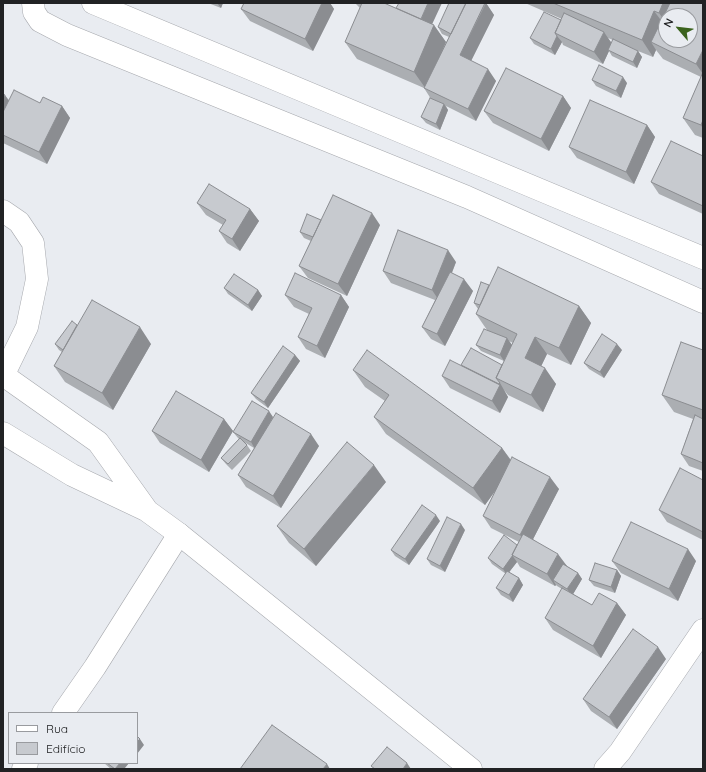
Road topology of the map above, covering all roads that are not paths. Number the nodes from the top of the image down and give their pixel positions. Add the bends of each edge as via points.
1 (32, 3) edge
2 (93, 3) edge
3 (3, 211) edge
4 (703, 258) edge
5 (703, 302) edge
6 (3, 375) edge
7 (3, 433) edge
8 (146, 510) junction
9 (179, 534) junction
10 (703, 630) edge
11 (64, 712) edge
12 (471, 769) edge
13 (605, 769) edge

1 - 5 street via 40,21 67,35 467,197
2 - 4 street
3 - 6 street via 19,222 33,243 36,279 27,327
6 - 8 street via 98,442
7 - 8 street via 72,475
8 - 9 street
9 - 11 street
9 - 12 street
10 - 13 street via 620,752

